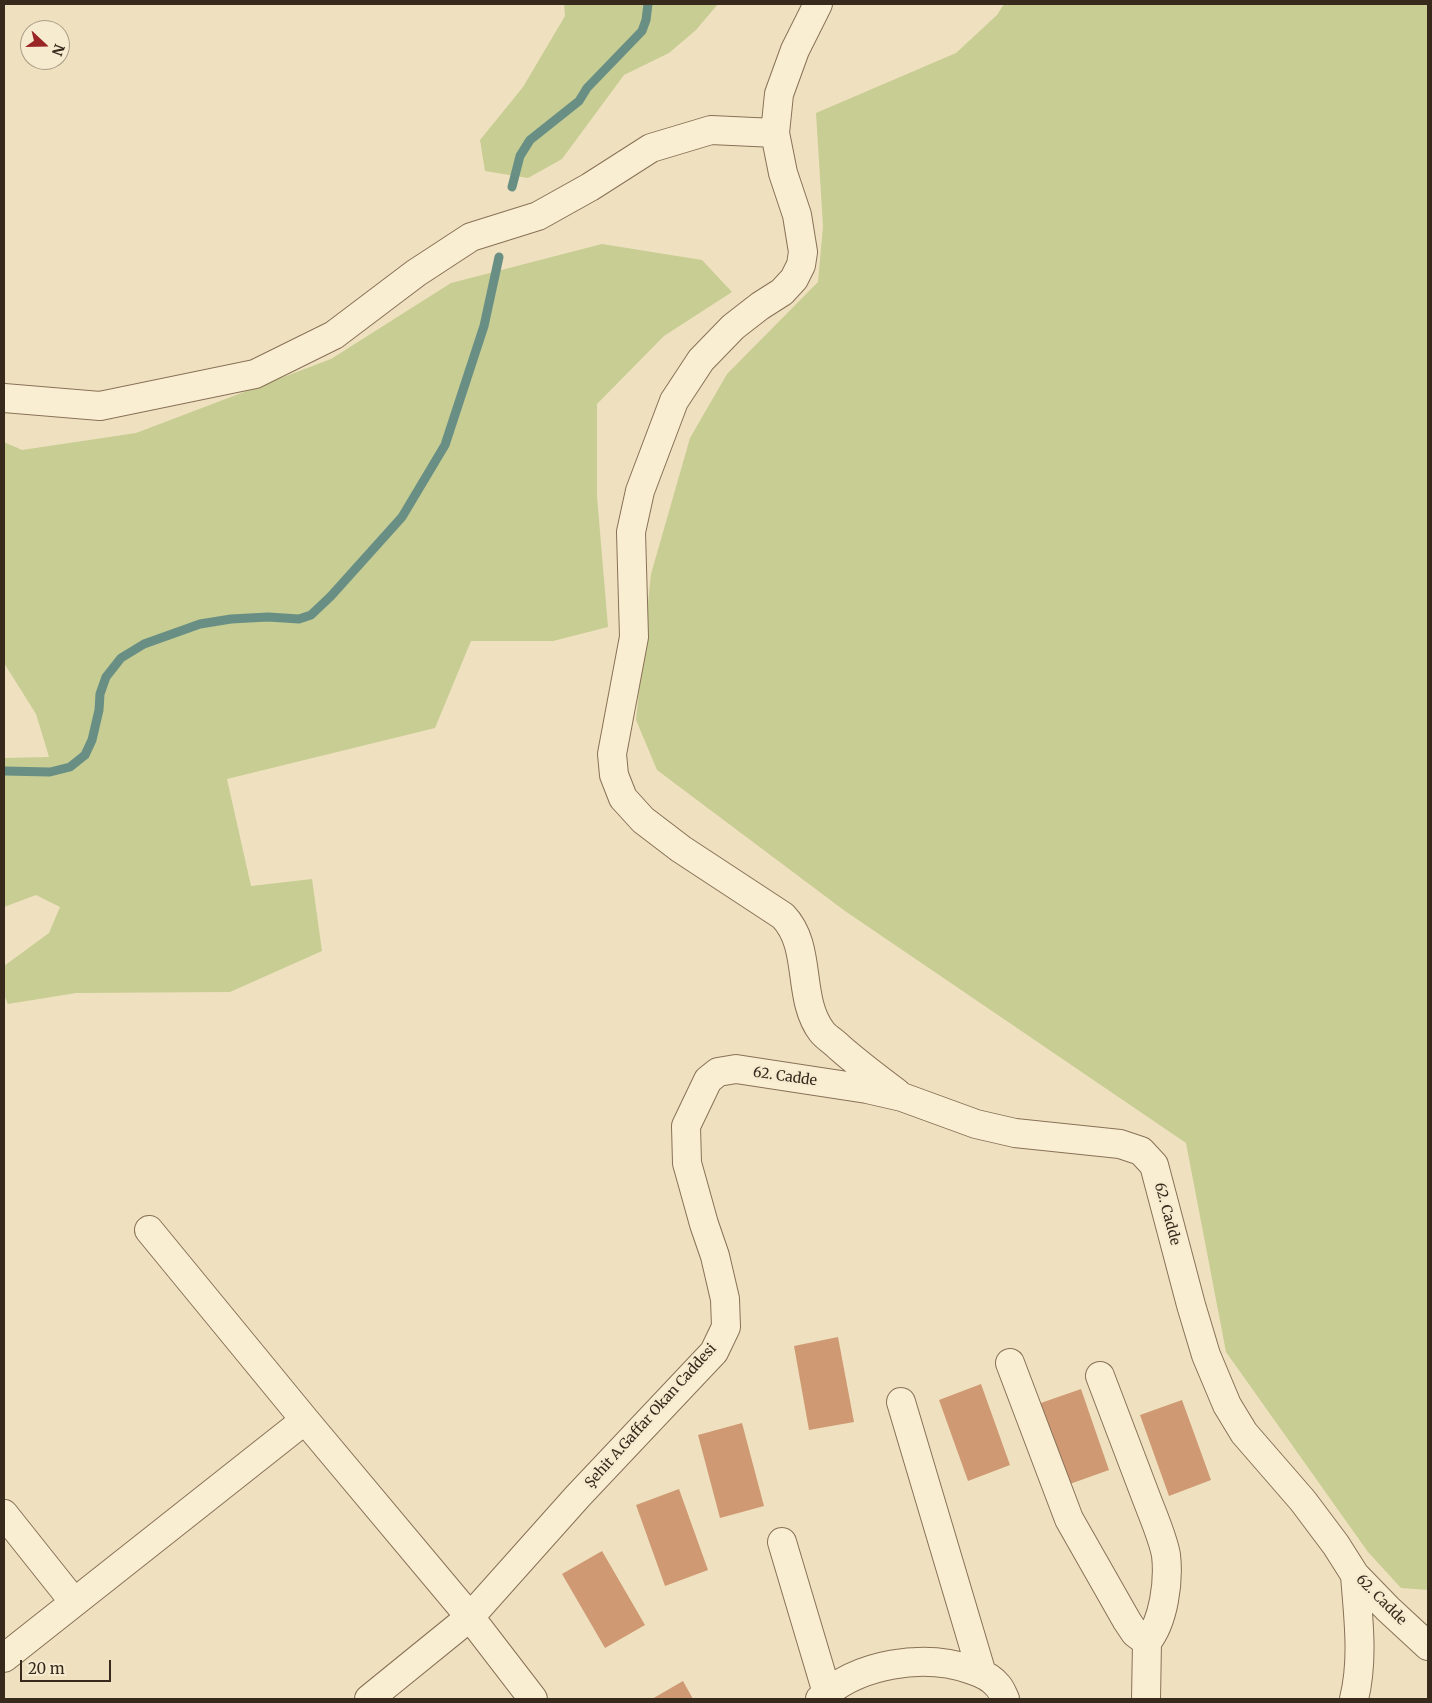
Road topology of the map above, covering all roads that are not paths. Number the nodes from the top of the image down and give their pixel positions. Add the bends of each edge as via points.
1 (818, 4) edge
2 (775, 133) junction
3 (4, 398) edge
4 (708, 1080) joint
5 (902, 1097) junction
6 (149, 1230) dead end
7 (1010, 1363) dead end
8 (1100, 1376) dead end
9 (901, 1402) dead end
10 (304, 1420) junction
11 (4, 1514) edge
12 (782, 1542) dead end
13 (1355, 1575) junction
14 (74, 1602) junction
15 (470, 1617) junction
16 (1147, 1642) junction
17 (1428, 1646) edge
18 (4, 1658) edge
19 (982, 1674) junction
20 (823, 1696) edge
21 (370, 1699) edge
22 (533, 1699) edge
23 (1005, 1699) edge
24 (1146, 1699) edge
25 (1354, 1699) edge

1 - 2 street via 795,50 779,94
2 - 3 street via 711,130 651,148 538,216 471,237 416,273 334,335 255,374 100,406
2 - 5 street via 783,173 797,215 803,252 801,265 782,292 733,327 701,360 674,401 640,491 632,532 634,636 612,754 614,775 623,798 643,820 783,916 792,926 805,970 812,1012 822,1032
4 - 5 street, 62. Cadde via 718,1072 736,1070
4 - 15 street, Şehit A.Gaffar Okan Caddesi via 686,1126 687,1162 725,1298 726,1326 714,1352 578,1496
5 - 13 street, 62. Cadde via 976,1124 1015,1133 1120,1144 1141,1151 1154,1166 1206,1355 1226,1405 1244,1433 1303,1501
6 - 10 street
7 - 16 street via 1069,1519 1127,1621
8 - 16 street via 1166,1554 1162,1612
9 - 19 street
10 - 14 street
10 - 15 street
11 - 14 street
12 - 20 street
13 - 17 street, 62. Cadde
13 - 25 street via 1360,1641
14 - 18 street
15 - 21 street, Şehit A.Gaffar Okan Caddesi
15 - 22 street
16 - 24 street
19 - 20 street via 958,1665 926,1661 878,1668 847,1679
19 - 23 street via 998,1685

